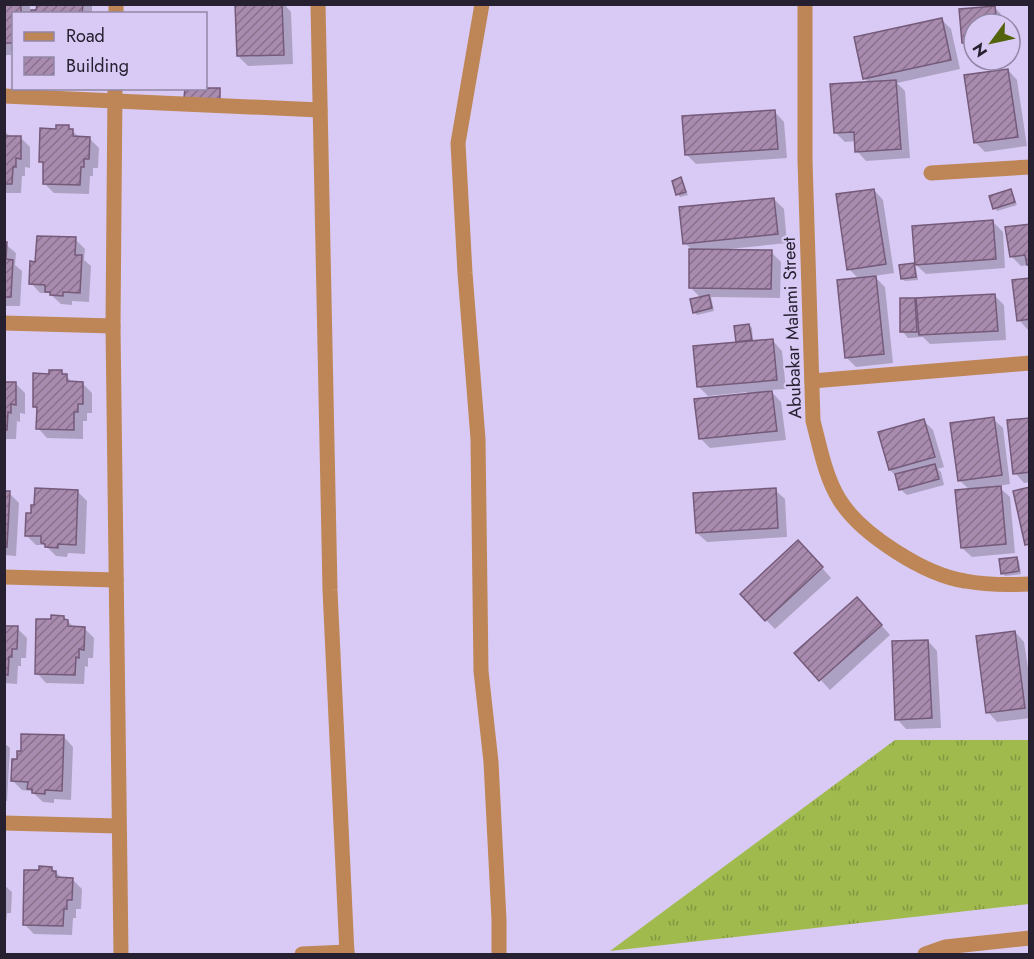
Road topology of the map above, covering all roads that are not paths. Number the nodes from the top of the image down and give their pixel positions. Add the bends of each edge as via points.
1 (318, 4) edge
2 (482, 4) edge
3 (805, 4) edge
4 (115, 95) edge
5 (4, 96) edge
6 (320, 110) junction
7 (1029, 167) edge
8 (931, 173) dead end
9 (4, 323) edge
10 (113, 326) junction
11 (1029, 363) edge
12 (812, 381) junction
13 (4, 577) edge
14 (116, 580) junction
15 (1029, 584) edge
16 (4, 823) edge
17 (118, 826) junction
18 (1029, 938) edge
19 (347, 953) edge
20 (121, 954) edge
21 (302, 954) edge
22 (499, 954) edge
23 (925, 954) edge

1 - 6 street
2 - 22 street via 458,143 478,440 481,671 491,762
3 - 12 street, Abubakar Malami Street
4 - 5 street
4 - 6 street
4 - 10 street
6 - 19 street via 330,590
7 - 8 street
9 - 10 street
10 - 14 street
11 - 12 street
12 - 15 street, Abubakar Malami Street via 813,421 824,463 840,500 864,528 899,554 930,570 963,581
13 - 14 street
14 - 17 street
16 - 17 street
17 - 20 street
18 - 23 street via 945,947
19 - 21 street

